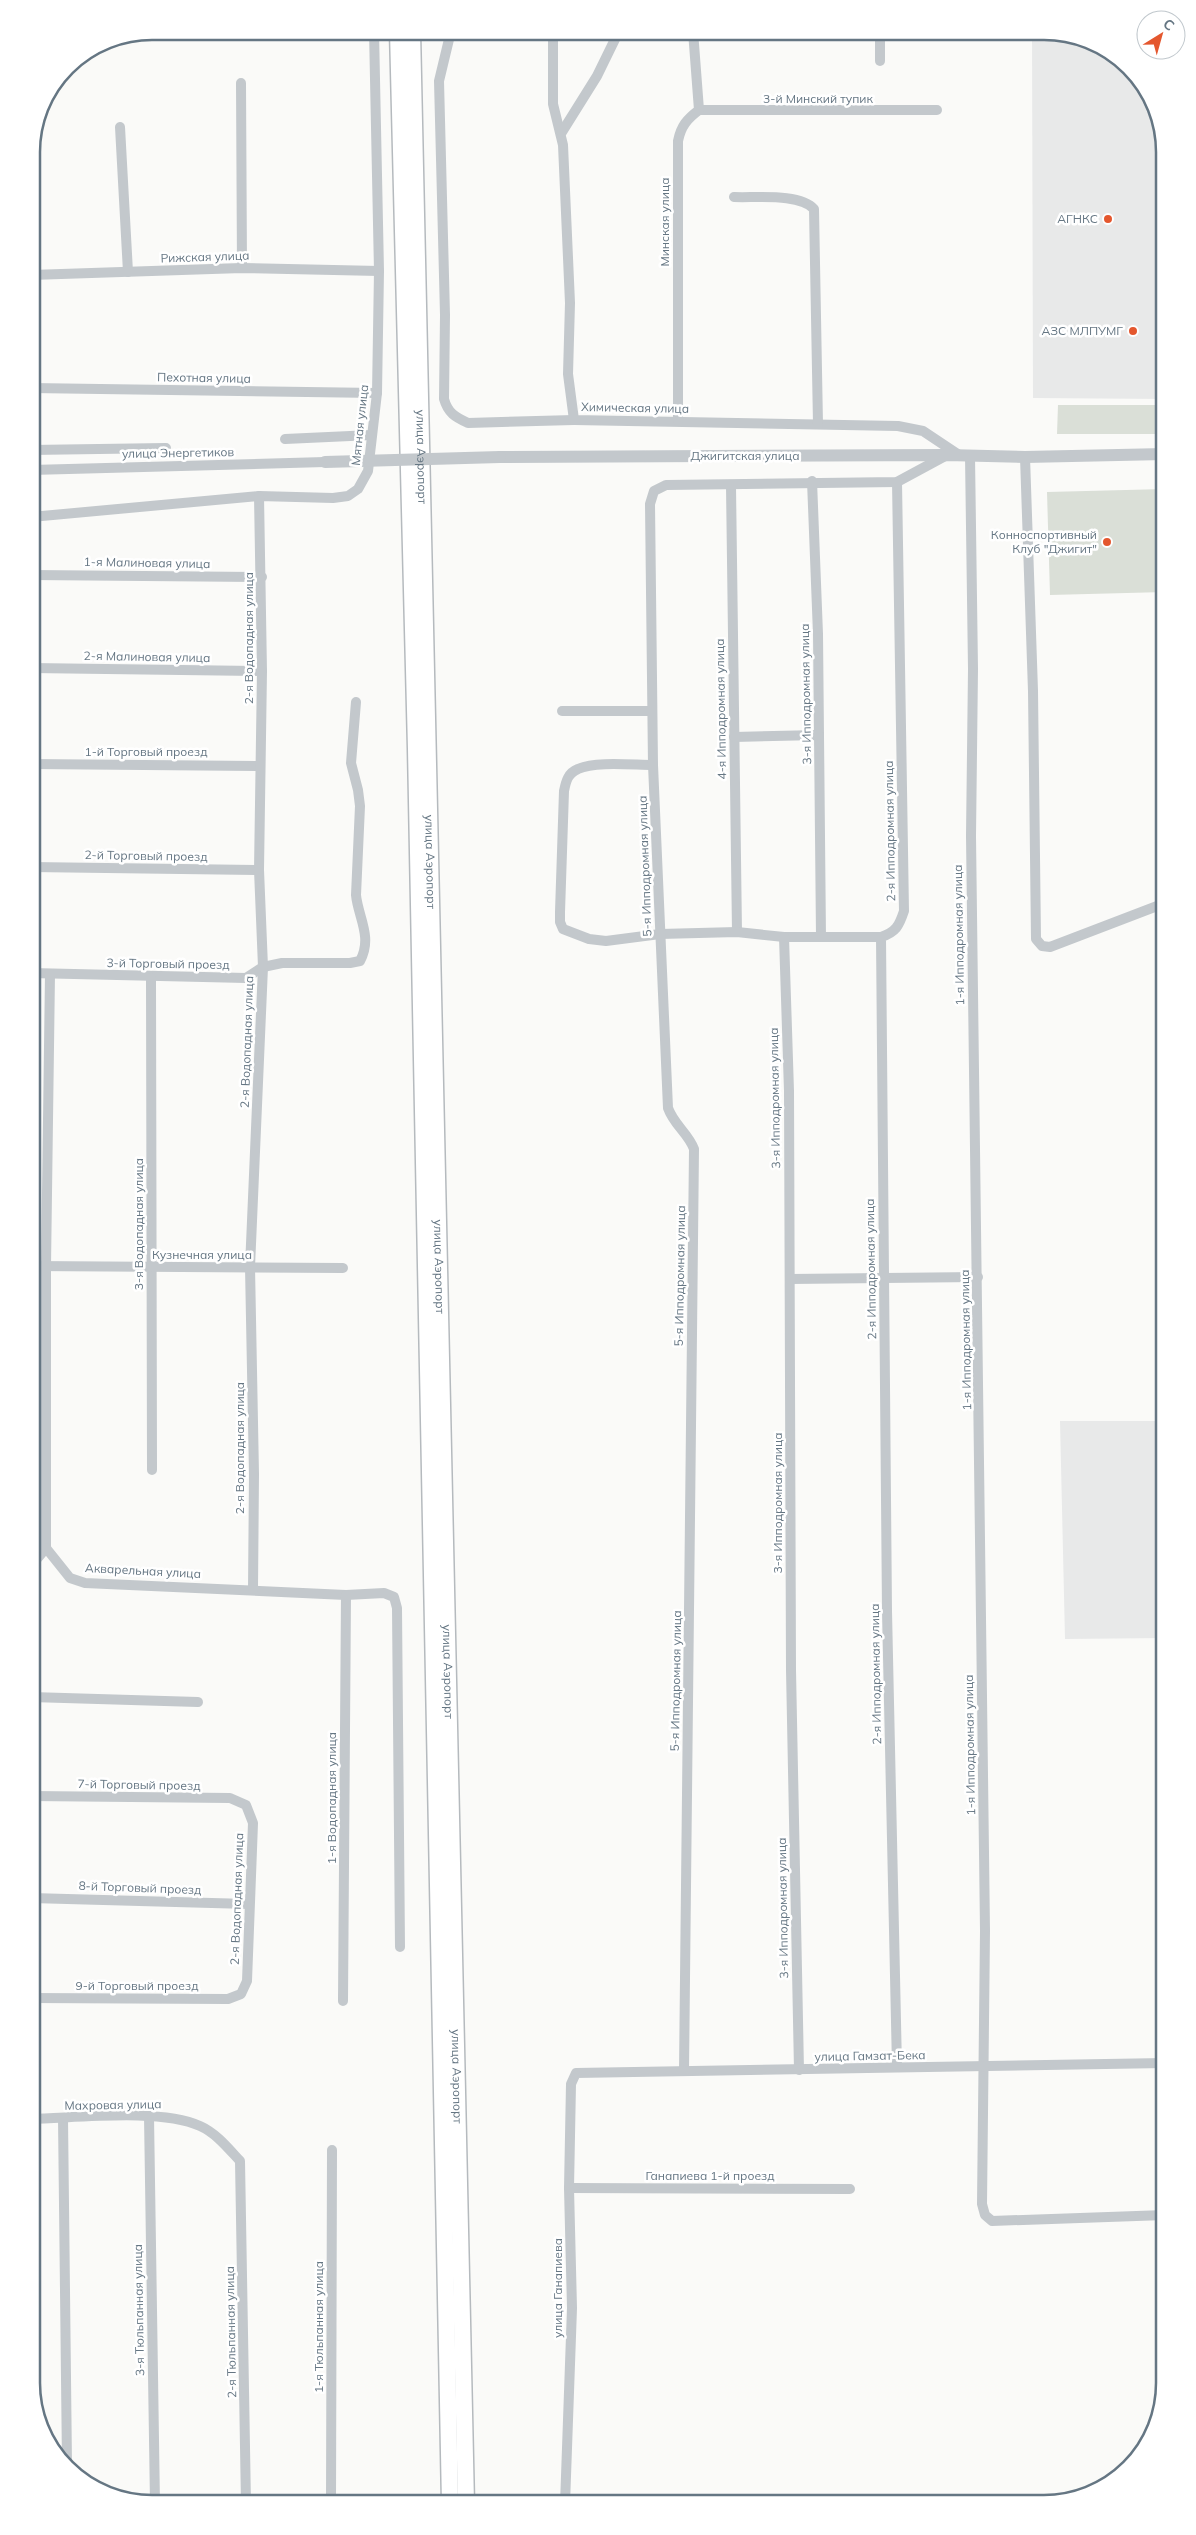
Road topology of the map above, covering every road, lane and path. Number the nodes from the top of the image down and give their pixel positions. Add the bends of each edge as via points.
1 (374, 40) edge
2 (398, 40) edge
3 (412, 40) edge
4 (450, 40) edge
5 (553, 40) edge
6 (615, 40) edge
7 (694, 40) edge
8 (880, 40) edge
9 (880, 61) dead end
10 (241, 83) dead end
11 (699, 110) junction
12 (937, 110) dead end
13 (120, 126) dead end
14 (562, 132) junction
15 (734, 197) dead end
16 (242, 268) junction
17 (379, 271) junction
18 (128, 272) junction
19 (40, 276) edge
20 (40, 388) edge
21 (377, 393) junction
22 (574, 420) junction
23 (678, 421) junction
24 (818, 424) junction
25 (372, 435) junction
26 (285, 439) dead end
27 (166, 448) dead end
28 (40, 450) edge
29 (1156, 454) edge
30 (959, 455) junction
31 (1025, 457) junction
32 (326, 462) joint
33 (40, 470) edge
34 (812, 482) junction
35 (897, 482) junction
36 (731, 486) junction
37 (259, 496) junction
38 (40, 516) edge
39 (40, 575) edge
40 (262, 577) junction
41 (40, 668) edge
42 (262, 671) junction
43 (356, 702) dead end
44 (562, 711) dead end
45 (652, 711) junction
46 (819, 735) junction
47 (734, 737) junction
48 (40, 764) edge
49 (652, 765) junction
50 (260, 766) junction
51 (40, 867) edge
52 (260, 870) junction
53 (1156, 906) edge
54 (737, 932) junction
55 (660, 934) junction
56 (784, 936) junction
57 (881, 936) junction
58 (821, 937) junction
59 (263, 968) junction
60 (40, 974) edge
61 (50, 974) junction
62 (151, 978) junction
63 (40, 1266) edge
64 (46, 1266) junction
65 (151, 1267) junction
66 (250, 1267) junction
67 (344, 1268) dead end
68 (978, 1277) junction
69 (790, 1279) junction
70 (884, 1279) junction
71 (152, 1470) dead end
72 (46, 1548) junction
73 (40, 1555) edge
74 (253, 1589) junction
75 (346, 1595) junction
76 (40, 1697) edge
77 (198, 1702) dead end
78 (40, 1796) edge
79 (246, 1805) joint
80 (40, 1898) edge
81 (248, 1904) junction
82 (400, 1947) dead end
83 (241, 1994) joint
84 (40, 1998) edge
85 (343, 2001) dead end
86 (1156, 2063) edge
87 (983, 2066) junction
88 (897, 2067) junction
89 (799, 2070) junction
90 (684, 2071) junction
91 (576, 2073) joint
92 (149, 2116) junction
93 (63, 2118) junction
94 (40, 2119) edge
95 (332, 2150) dead end
96 (240, 2161) joint
97 (569, 2188) junction
98 (850, 2189) dead end
99 (1156, 2215) edge
100 (67, 2455) edge
101 (155, 2495) edge
102 (246, 2495) edge
103 (330, 2495) edge
104 (450, 2495) edge
105 (466, 2495) edge
106 (565, 2495) edge

1 - 17 street, Мятная улица
2 - 104 main road, улица Аэропорт via 416,750
3 - 105 main road, улица Аэропорт
4 - 22 street via 439,81 444,399 455,417 468,423
5 - 14 street, Химическая улица via 552,104
6 - 14 street via 597,76
7 - 11 street
8 - 9 street
10 - 16 street
11 - 12 street, 3-й Минский тупик
11 - 23 street, Минская улица via 680,129 678,141
13 - 18 street
14 - 22 street, Химическая улица via 570,303 568,374
15 - 24 street via 798,199 814,209
16 - 17 street, Рижская улица
16 - 18 street, Рижская улица
17 - 21 street, Мятная улица
18 - 19 street, Рижская улица
20 - 21 street, Пехотная улица
21 - 25 street, Мятная улица
22 - 23 street, Химическая улица
23 - 24 street, Химическая улица
24 - 30 street, Химическая улица via 898,426 922,431
25 - 26 street
25 - 37 street, Мятная улица via 368,471 358,489 348,496
27 - 28 street
29 - 31 street, Джигитская улица
30 - 31 street, Джигитская улица
30 - 32 street, Джигитская улица, bridge via 500,457
30 - 35 street
30 - 68 street, 1-я Ипподромная улица via 973,668 971,836
31 - 53 street via 1033,691 1036,939 1042,946 1050,947
32 - 33 street, улица Энергетиков
34 - 35 street
34 - 36 street
34 - 46 street, 3-я Ипподромная улица
35 - 57 street, 2-я Ипподромная улица via 904,911 893,933
36 - 45 street, 5-я Ипподромная улица via 666,485 654,491 650,504
36 - 47 street, 4-я Ипподромная улица
37 - 38 street, Мятная улица
37 - 40 street, 2-я Водопадная улица
39 - 40 street, 1-я Малиновая улица
40 - 42 street, 2-я Водопадная улица
41 - 42 street, 2-я Малиновая улица
42 - 50 street, 2-я Водопадная улица
43 - 59 street, 3-й Торговый проезд via 352,763 360,806 356,895 364,922 364,953 360,961 350,964 282,962
44 - 45 street
45 - 49 street, 5-я Ипподромная улица
46 - 47 street
46 - 58 street, 3-я Ипподромная улица
47 - 54 street, 4-я Ипподромная улица
48 - 50 street, 1-й Торговый проезд
49 - 55 street, 5-я Ипподромная улица
49 - 55 street via 591,766 577,769 567,778 560,922 563,928 589,939 606,941
50 - 52 street, 2-я Водопадная улица
51 - 52 street, 2-й Торговый проезд
52 - 59 street, 2-я Водопадная улица
54 - 55 street
54 - 56 street
55 - 90 street, 5-я Ипподромная улица via 668,1108 672,1120 689,1136 694,1149
56 - 58 street
56 - 69 street, 3-я Ипподромная улица
57 - 58 street
57 - 70 street, 2-я Ипподромная улица
59 - 62 street, 3-й Торговый проезд via 246,978
59 - 66 street, 2-я Водопадная улица
60 - 61 street, 3-й Торговый проезд
61 - 62 street, 3-й Торговый проезд
61 - 64 street
62 - 65 street, 3-я Водопадная улица
63 - 64 street, Кузнечная улица
64 - 65 street, Кузнечная улица
64 - 72 street
65 - 66 street, Кузнечная улица
65 - 71 street, 3-я Водопадная улица
66 - 67 street, Кузнечная улица
66 - 74 street, 2-я Водопадная улица
68 - 70 street
68 - 87 street, 1-я Ипподромная улица via 985,1931
69 - 70 street
69 - 89 street, 3-я Ипподромная улица via 791,1650
70 - 88 street, 2-я Ипподромная улица via 887,1621
72 - 73 street
72 - 74 street, Акварельная улица via 70,1578 85,1583
74 - 75 street, Акварельная улица
75 - 82 street, Акварельная улица via 384,1593 394,1597 397,1608
75 - 85 street, 1-я Водопадная улица
76 - 77 street
78 - 79 street, 7-й Торговый проезд via 230,1798
79 - 81 street, 2-я Водопадная улица via 253,1823
80 - 81 street, 8-й Торговый проезд
81 - 83 street, 2-я Водопадная улица via 247,1981
83 - 84 street, 9-й Торговый проезд via 228,1999
86 - 87 street, улица Гамзат-Бека
87 - 88 street, улица Гамзат-Бека
87 - 99 street, 1-я Ипподромная улица via 982,2204 992,2221
88 - 89 street, улица Гамзат-Бека
89 - 90 street, улица Гамзат-Бека
90 - 91 street, улица Гамзат-Бека
91 - 97 street, улица Ганапиева via 571,2084
92 - 93 street, Махровая улица
92 - 96 street, Махровая улица via 173,2118 200,2126 216,2136
92 - 101 street, 3-я Тюльпанная улица
93 - 94 street, Махровая улица
93 - 100 street
95 - 103 street, 1-я Тюльпанная улица
96 - 102 street, 2-я Тюльпанная улица
97 - 98 street, Ганапиева 1-й проезд
97 - 106 street, улица Ганапиева via 572,2308

